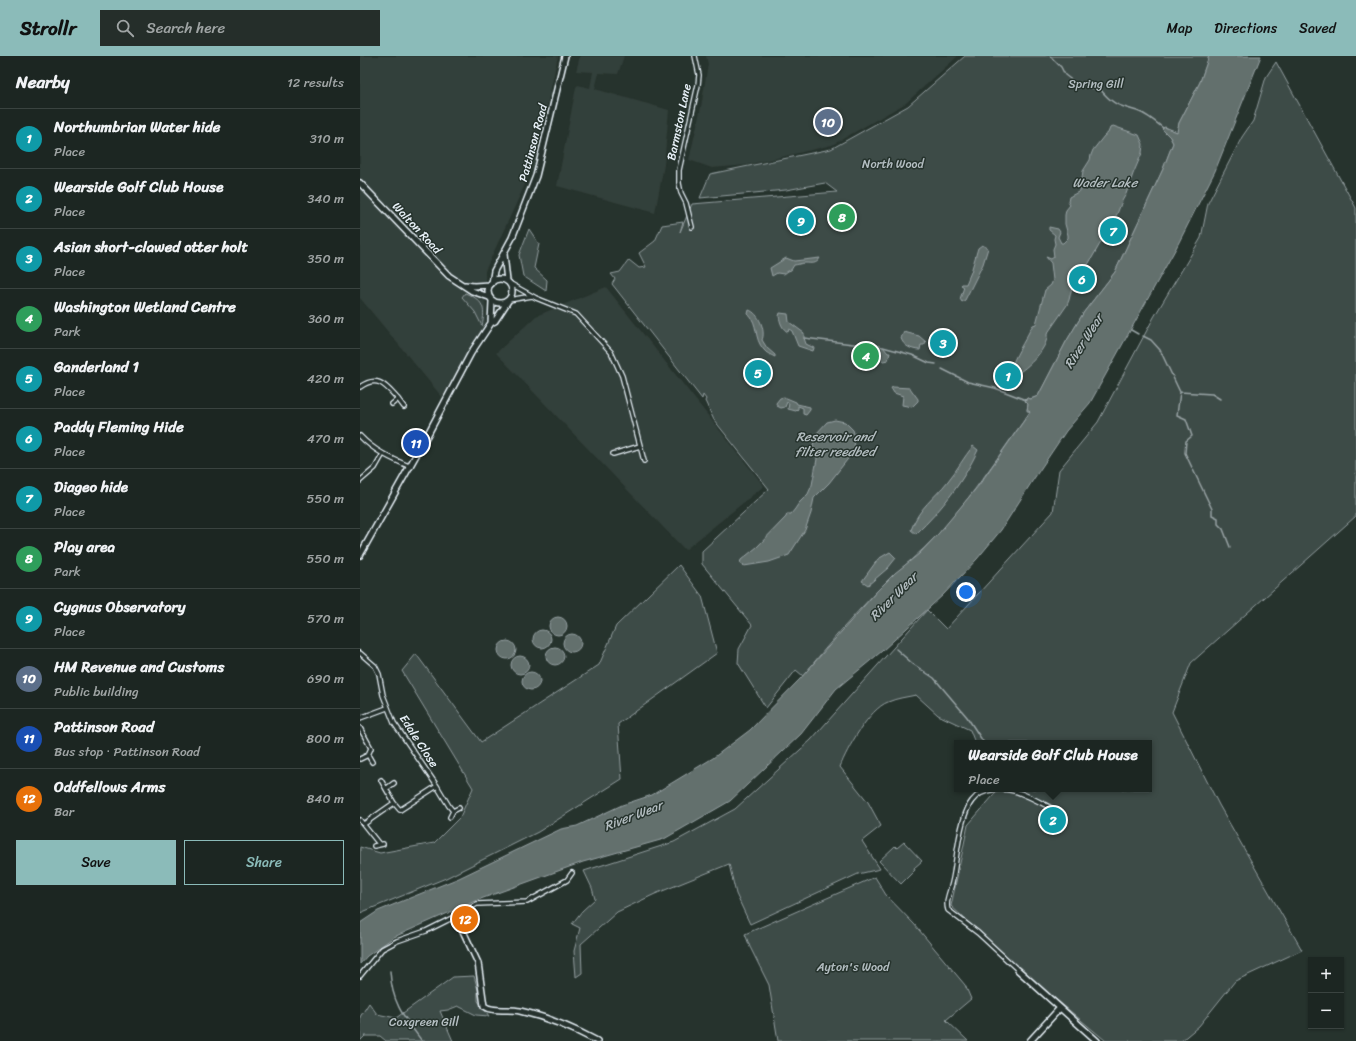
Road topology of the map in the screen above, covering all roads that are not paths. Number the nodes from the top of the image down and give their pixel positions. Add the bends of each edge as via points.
1 (565, 56) edge
2 (694, 56) edge
3 (360, 183) edge
4 (692, 227) dead end
5 (504, 254) junction
6 (509, 283) junction
7 (462, 284) junction
8 (491, 284) junction
9 (533, 296) junction
10 (491, 299) junction
11 (509, 301) junction
12 (491, 323) junction
13 (360, 387) edge
14 (398, 399) junction
15 (392, 404) dead end
16 (404, 407) dead end
17 (360, 436) edge
18 (640, 446) junction
19 (383, 454) junction
20 (613, 454) dead end
21 (644, 461) dead end
22 (410, 467) junction
23 (360, 480) edge
24 (360, 555) edge
25 (360, 653) edge
26 (387, 708) junction
27 (360, 718) edge
28 (360, 728) edge
29 (368, 755) junction
30 (360, 759) edge
31 (372, 762) dead end
32 (381, 780) dead end
33 (394, 783) dead end
34 (437, 786) junction
35 (386, 789) junction
36 (987, 792) edge
37 (1020, 792) edge
38 (394, 803) junction
39 (459, 808) dead end
40 (453, 811) junction
41 (1061, 813) dead end
42 (450, 817) dead end
43 (360, 820) edge
44 (364, 824) junction
45 (378, 844) junction
46 (383, 844) dead end
47 (374, 846) dead end
48 (572, 873) dead end
49 (456, 916) junction
50 (1018, 970) joint
51 (360, 976) edge
52 (1060, 1008) junction
53 (597, 1041) edge
54 (1030, 1041) edge
55 (1097, 1041) edge

1 - 5 street, Pattinson Road via 536,176 523,213
2 - 4 street, Barmston Lane via 699,75 698,85 679,170 679,183
3 - 7 street, Walton Road via 448,276
5 - 6 street
5 - 8 street, Pattinson Road via 499,259
6 - 8 street via 499,279
6 - 9 street
6 - 11 street via 513,292
7 - 8 street, Walton Road
7 - 10 street, Walton Road
8 - 10 street via 488,291
9 - 11 street
9 - 18 street via 576,314 611,352 622,376
10 - 11 street via 500,304
10 - 12 street
11 - 12 street
12 - 22 street
13 - 14 street via 372,381 378,382 384,384
14 - 15 street
14 - 16 street
17 - 19 street via 368,445
18 - 20 street
18 - 21 street
19 - 22 street
19 - 23 street via 376,468
22 - 24 street
25 - 26 street, Edale Close via 375,666 379,674
26 - 27 street
26 - 34 street, Edale Close via 394,723
28 - 29 street via 371,748
29 - 30 street
29 - 31 street
32 - 35 street
33 - 35 street
34 - 38 street via 400,810
34 - 40 street, Edale Close
35 - 38 street
36 - 50 street via 972,800 966,813 948,910 978,933
37 - 41 street
38 - 44 street
39 - 40 street
40 - 42 street
43 - 44 street
44 - 45 street
45 - 46 street
45 - 47 street
48 - 49 street via 567,880 527,902 478,904
49 - 51 street via 382,949
49 - 53 street via 478,962 484,1006 494,1010 520,1011 571,1027
50 - 52 street
52 - 54 street
52 - 55 street

